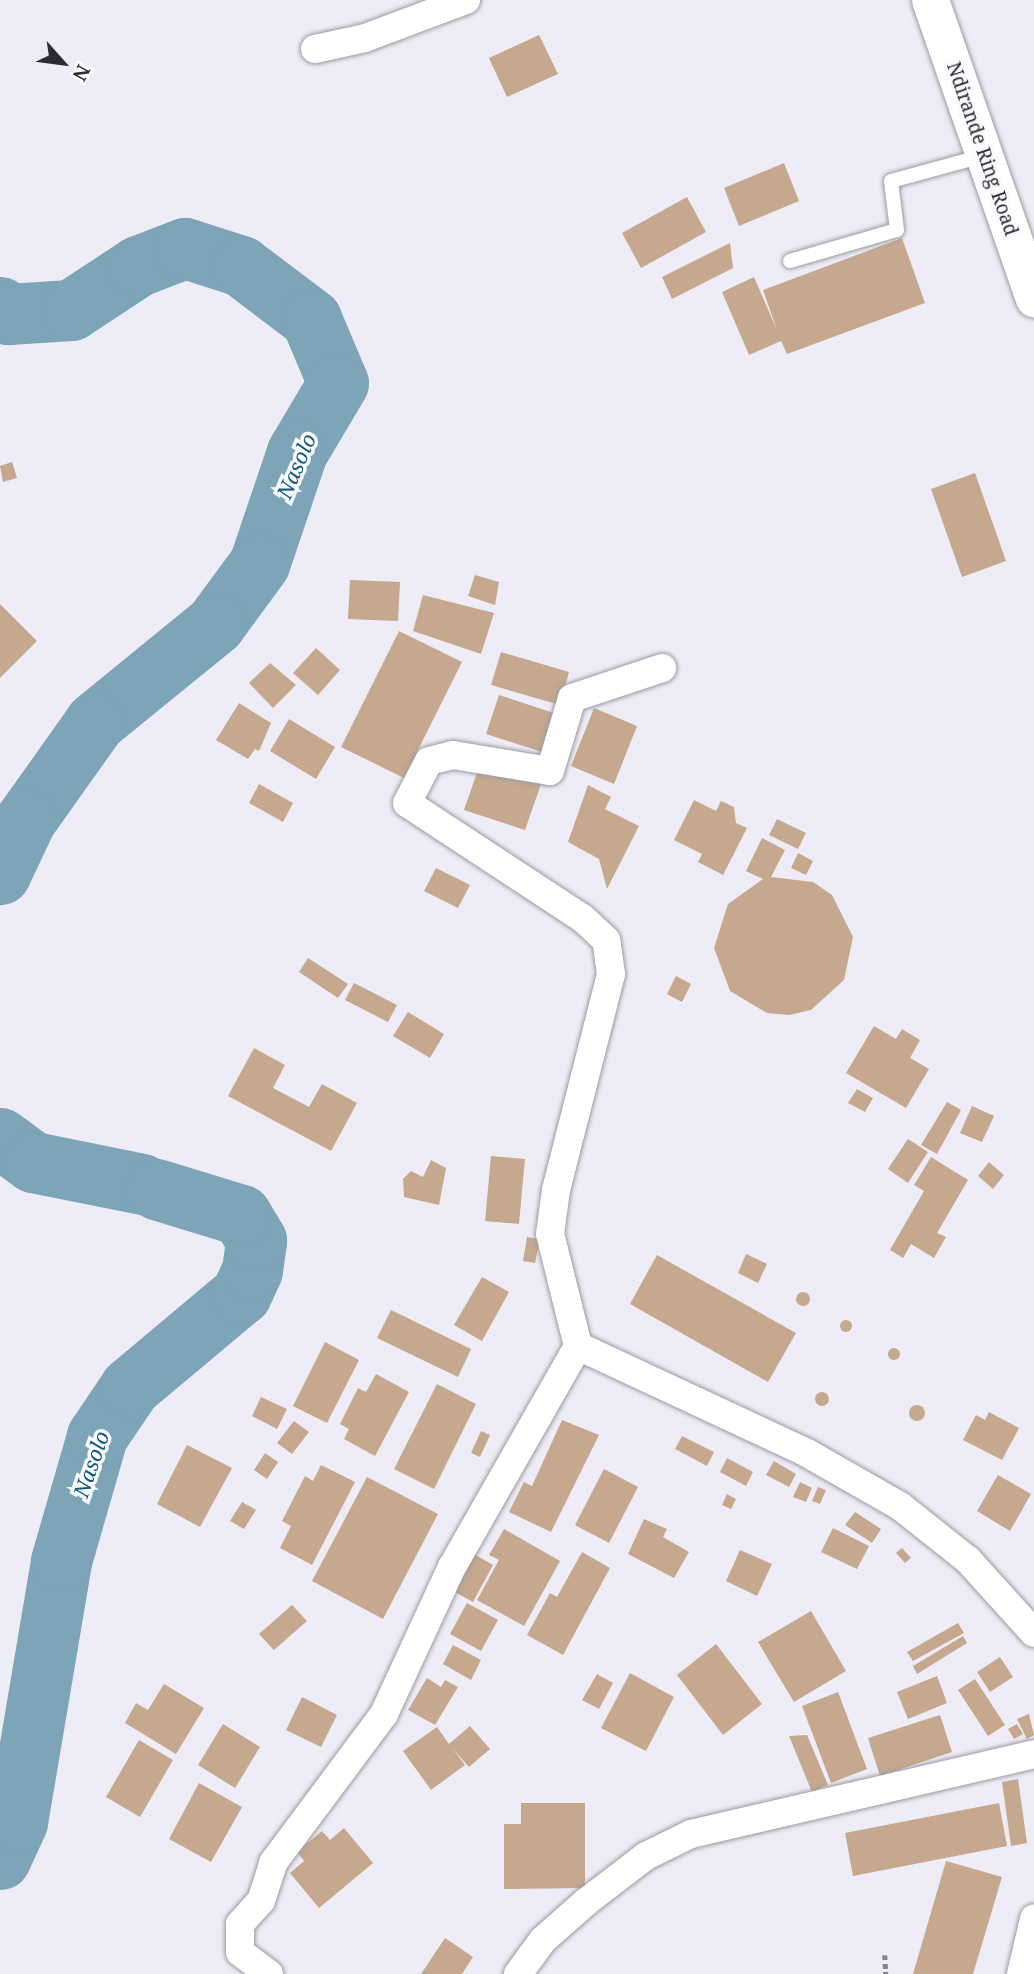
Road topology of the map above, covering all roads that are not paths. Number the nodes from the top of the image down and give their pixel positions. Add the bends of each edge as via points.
1 (466, 0) edge
2 (930, 0) edge
3 (315, 49) dead end
4 (984, 155) junction
5 (790, 261) dead end
6 (1034, 298) edge
7 (662, 668) dead end
8 (578, 1346) junction
9 (1034, 1633) edge
10 (1034, 1754) edge
11 (1034, 1919) edge
12 (269, 1974) edge
13 (518, 1974) edge
14 (1021, 1974) edge

1 - 3 street via 365,38
2 - 4 street, Ndirande Ring Road
4 - 5 lane via 891,181 897,230
4 - 6 street, Ndirande Ring Road
7 - 8 street via 572,698 550,771 453,755 429,761 407,803 582,918 606,940 611,974 556,1190 551,1234
8 - 9 street via 807,1453 900,1506 968,1560
8 - 12 street via 458,1555 384,1714 273,1863 261,1901 240,1924 240,1952
10 - 13 street via 691,1834 646,1856 586,1902 544,1940
11 - 14 street

